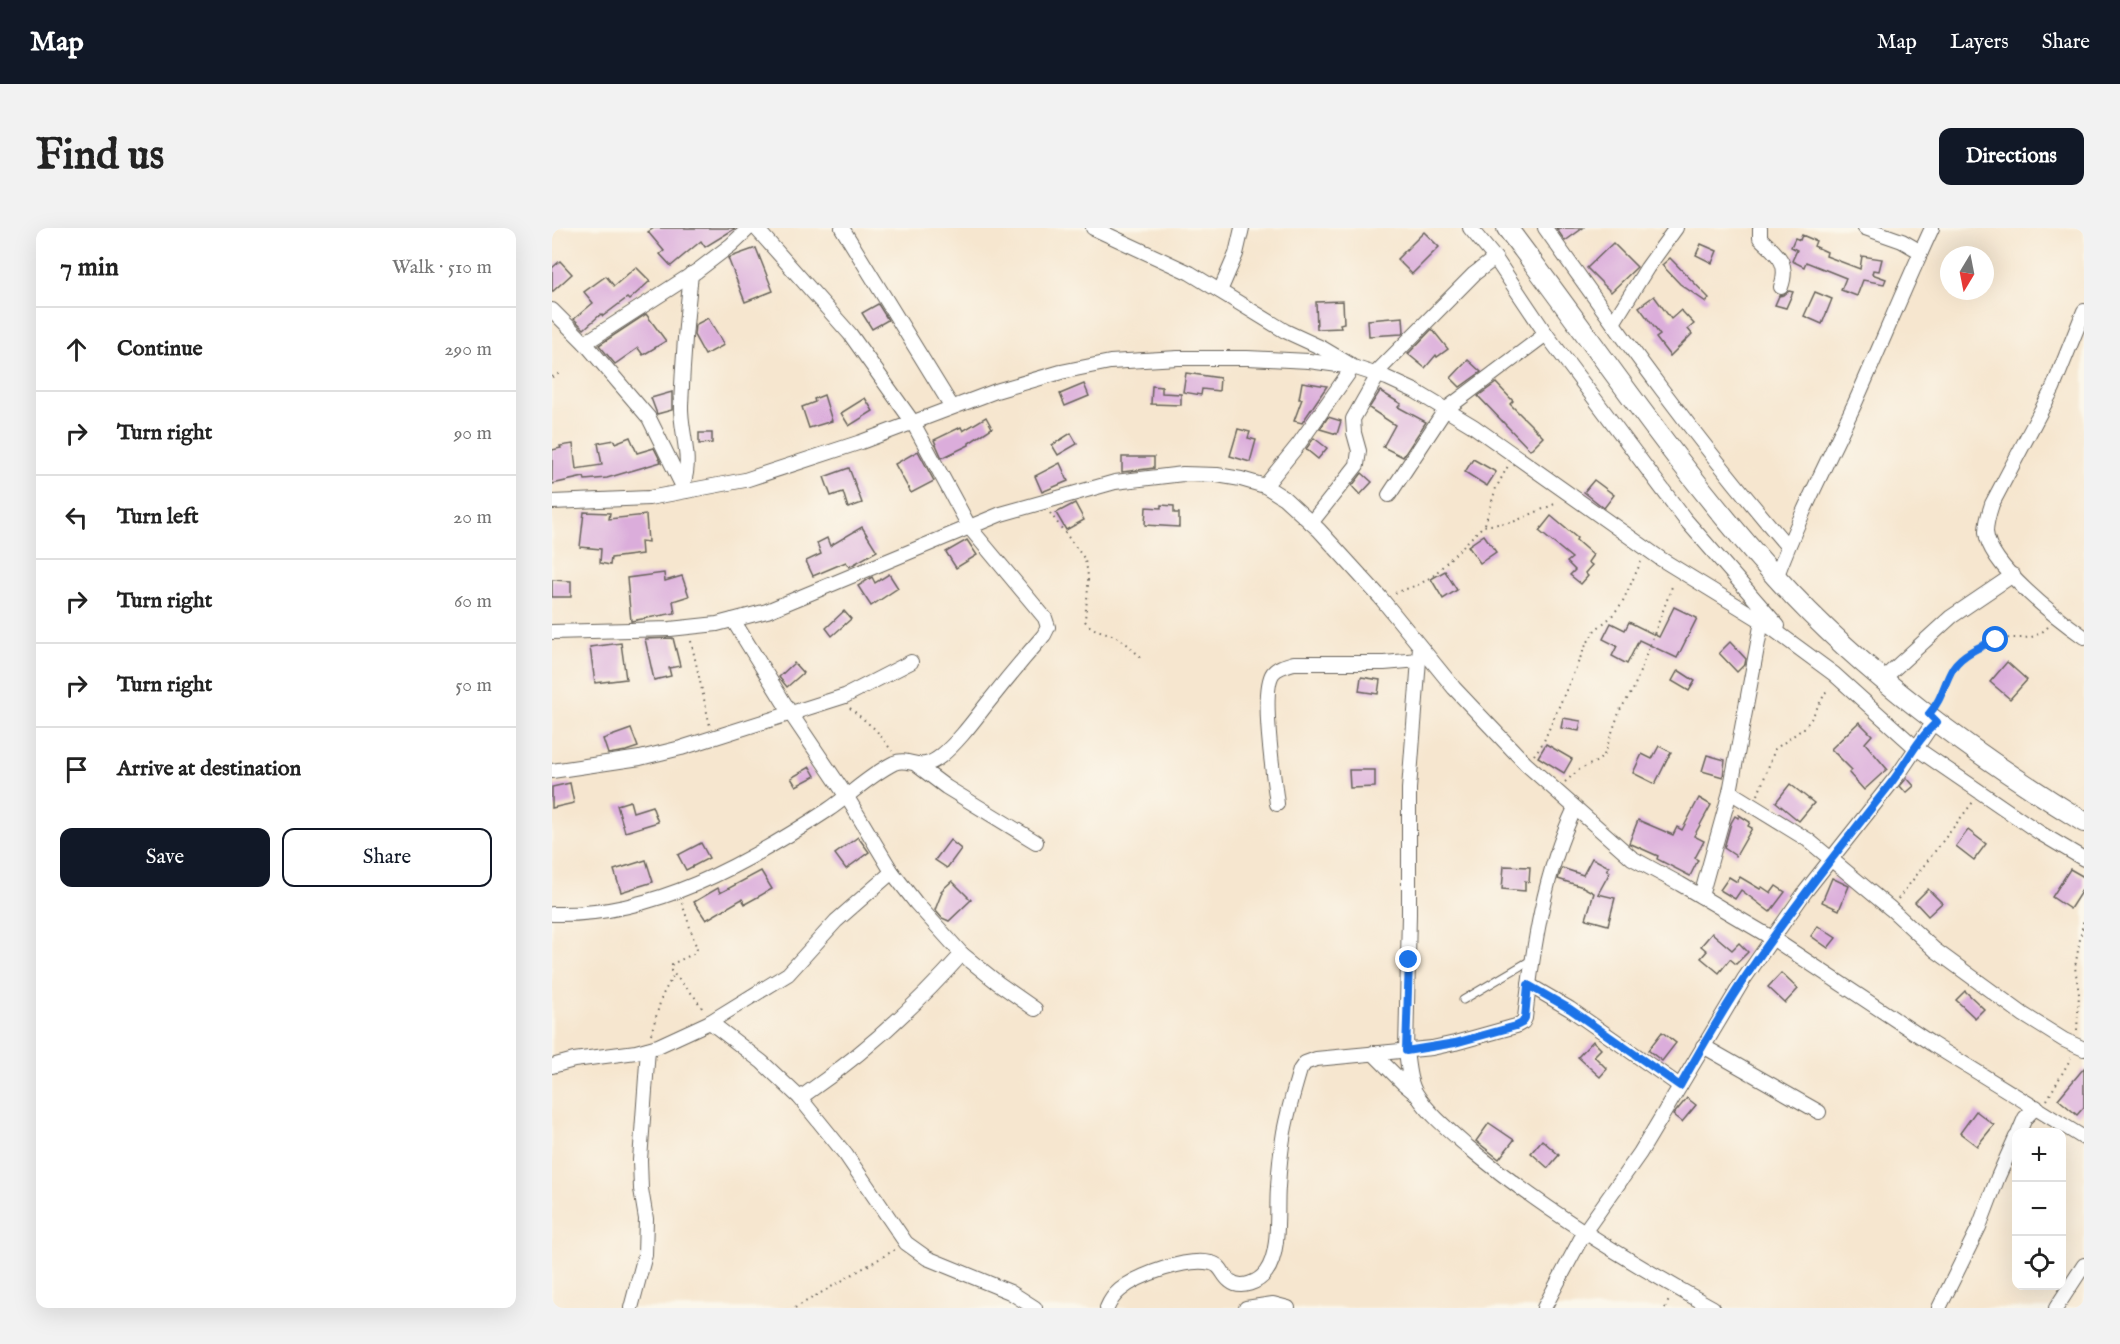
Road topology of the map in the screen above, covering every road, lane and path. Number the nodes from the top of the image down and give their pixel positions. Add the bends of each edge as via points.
1 (749, 228) edge
2 (756, 228) edge
3 (842, 228) edge
4 (1093, 228) edge
5 (1242, 228) edge
6 (1470, 228) edge
7 (1507, 228) edge
8 (1545, 228) edge
9 (1676, 228) edge
10 (1760, 228) edge
11 (1865, 228) edge
12 (1932, 228) edge
13 (1921, 252) junction
14 (1495, 258) junction
15 (691, 274) junction
16 (1781, 287) dead end
17 (1220, 291) junction
18 (552, 310) edge
19 (2084, 311) edge
20 (1612, 323) junction
21 (1546, 334) junction
22 (585, 343) junction
23 (1355, 368) junction
24 (560, 373) dead end
25 (1376, 375) junction
26 (552, 377) edge
27 (952, 406) junction
28 (1445, 410) junction
29 (912, 421) junction
30 (1514, 456) junction
31 (1265, 486) junction
32 (684, 487) junction
33 (1389, 495) dead end
34 (1571, 495) junction
35 (1042, 501) junction
36 (552, 502) edge
37 (1311, 523) junction
38 (1485, 524) junction
39 (970, 528) junction
40 (1788, 546) junction
41 (1647, 549) junction
42 (1681, 571) junction
43 (2013, 576) junction
44 (1776, 578) junction
45 (1380, 597) junction
46 (2057, 618) junction
47 (733, 620) junction
48 (1762, 621) junction
49 (689, 627) junction
50 (552, 632) edge
51 (2084, 637) edge
52 (1795, 645) junction
53 (1419, 653) junction
54 (1143, 660) dead end
55 (911, 662) dead end
56 (1834, 674) junction
57 (1883, 679) junction
58 (845, 696) junction
59 (791, 714) junction
60 (1933, 718) junction
61 (712, 737) junction
62 (1916, 748) junction
63 (897, 761) junction
64 (1526, 764) junction
65 (918, 766) junction
66 (552, 771) edge
67 (1556, 790) junction
68 (1730, 792) junction
69 (1979, 793) junction
70 (848, 797) junction
71 (1277, 804) dead end
72 (1575, 808) junction
73 (1755, 808) junction
74 (2084, 822) edge
75 (1036, 842) dead end
76 (2084, 859) edge
77 (1832, 860) junction
78 (892, 872) junction
79 (678, 892) junction
80 (1701, 896) junction
81 (1891, 909) junction
82 (552, 914) edge
83 (2084, 917) edge
84 (1772, 938) junction
85 (962, 954) junction
86 (1532, 960) junction
87 (674, 975) junction
88 (1528, 985) junction
89 (1463, 1000) dead end
90 (1035, 1009) dead end
91 (710, 1022) junction
92 (1703, 1046) junction
93 (2081, 1047) edge
94 (648, 1049) junction
95 (1406, 1051) junction
96 (1373, 1053) junction
97 (552, 1066) edge
98 (1680, 1086) junction
99 (1415, 1093) junction
100 (800, 1098) junction
101 (2037, 1108) junction
102 (1819, 1112) dead end
103 (2021, 1128) edge
104 (2084, 1137) edge
105 (2012, 1146) edge
106 (1585, 1231) junction
107 (906, 1243) junction
108 (2084, 1265) edge
109 (631, 1308) edge
110 (795, 1308) edge
111 (1035, 1308) edge
112 (1107, 1308) edge
113 (1246, 1308) edge
114 (1288, 1308) edge
115 (1544, 1308) edge
116 (1713, 1308) edge
117 (1939, 1308) edge
118 (2056, 1308) edge

1 - 15 street
2 - 29 street via 834,315
3 - 27 street
4 - 17 street
5 - 17 street
6 - 14 street
7 - 44 main road via 1711,502
8 - 20 street
9 - 20 street
10 - 16 street via 1760,238 1781,259
11 - 13 street
12 - 13 street
13 - 40 street
14 - 21 street
14 - 25 street via 1459,289
15 - 22 street
15 - 32 street via 681,408 687,467
17 - 23 street
18 - 22 street
19 - 43 street via 2053,388 1987,520 1986,534 1992,548
20 - 40 street via 1732,482
21 - 28 street
21 - 52 street via 1684,518
22 - 32 street via 649,418
23 - 25 street
23 - 27 street via 1247,358 1110,362 1061,372
23 - 31 street
24 - 26 path
25 - 28 street via 1415,391
25 - 37 street via 1353,419 1359,451 1357,465
27 - 29 street
28 - 30 street
28 - 33 street
29 - 32 street via 801,463 719,486
29 - 39 street
30 - 34 street
30 - 38 path via 1496,488
31 - 35 street via 1241,478 1183,474 1115,482
31 - 37 street
32 - 36 street via 632,500
34 - 38 path via 1513,522
34 - 41 street
35 - 39 street
35 - 54 path via 1087,566 1085,621 1090,628 1123,641
37 - 45 street
38 - 45 path via 1434,575 1420,584
39 - 47 street via 767,611
39 - 65 street via 1045,618 1048,627 947,751
40 - 44 street
41 - 42 street
41 - 64 path via 1622,603 1585,646 1543,743
42 - 48 street
42 - 67 path via 1604,755 1580,768
43 - 46 street
43 - 57 street via 1951,617
44 - 57 main road
45 - 53 street
46 - 51 street
46 - 60 path via 2040,635 1996,640 1972,651 1953,669
47 - 49 street
47 - 59 street
48 - 52 street
48 - 68 street
49 - 50 street
49 - 61 path
52 - 56 street
53 - 64 street
53 - 71 street via 1374,664 1294,663 1273,673 1268,701 1269,744
53 - 95 street via 1409,789
55 - 58 street
56 - 62 street
56 - 73 path via 1804,728 1775,749
57 - 60 main road
58 - 59 street
58 - 63 path via 853,712 886,741
59 - 61 street
59 - 70 street
60 - 62 street
60 - 74 main road via 1993,764
61 - 66 street via 640,758
62 - 69 street
62 - 77 street
63 - 65 street
63 - 70 street
64 - 67 street
65 - 75 street via 946,788
67 - 72 street
68 - 73 street
68 - 80 street
69 - 76 street
69 - 81 path
70 - 78 street
70 - 79 street via 766,850
72 - 80 street via 1632,858
72 - 86 street via 1551,871
73 - 77 street via 1808,840
77 - 81 street
77 - 84 street
78 - 85 street
78 - 91 street via 836,921 788,974
79 - 82 street via 605,910
79 - 87 path via 697,949 672,964
80 - 84 street
81 - 93 street via 1967,974 2024,1015
83 - 93 path via 2075,967
84 - 92 street
84 - 101 street
85 - 90 street
85 - 100 street via 885,1034
86 - 88 street
86 - 89 lane
87 - 91 path via 694,996
87 - 94 path via 662,996
88 - 95 street via 1522,1023 1455,1043
88 - 98 street via 1570,1009
91 - 94 street
91 - 100 street
92 - 98 street
92 - 102 street
93 - 101 path
94 - 97 street
94 - 109 street via 640,1161 645,1255
95 - 96 street
95 - 99 street
96 - 99 street
96 - 112 street via 1316,1059 1300,1070 1284,1132 1274,1253 1264,1275 1255,1282 1237,1284 1229,1281 1214,1263 1169,1267 1126,1285
98 - 106 street via 1640,1153
99 - 106 street via 1446,1127 1496,1170
100 - 107 street via 846,1155
101 - 103 street
101 - 104 street
105 - 117 street via 1979,1227
106 - 115 street
106 - 116 street
107 - 110 path
107 - 111 street via 927,1258 1010,1292
108 - 118 street
113 - 114 street via 1273,1304

